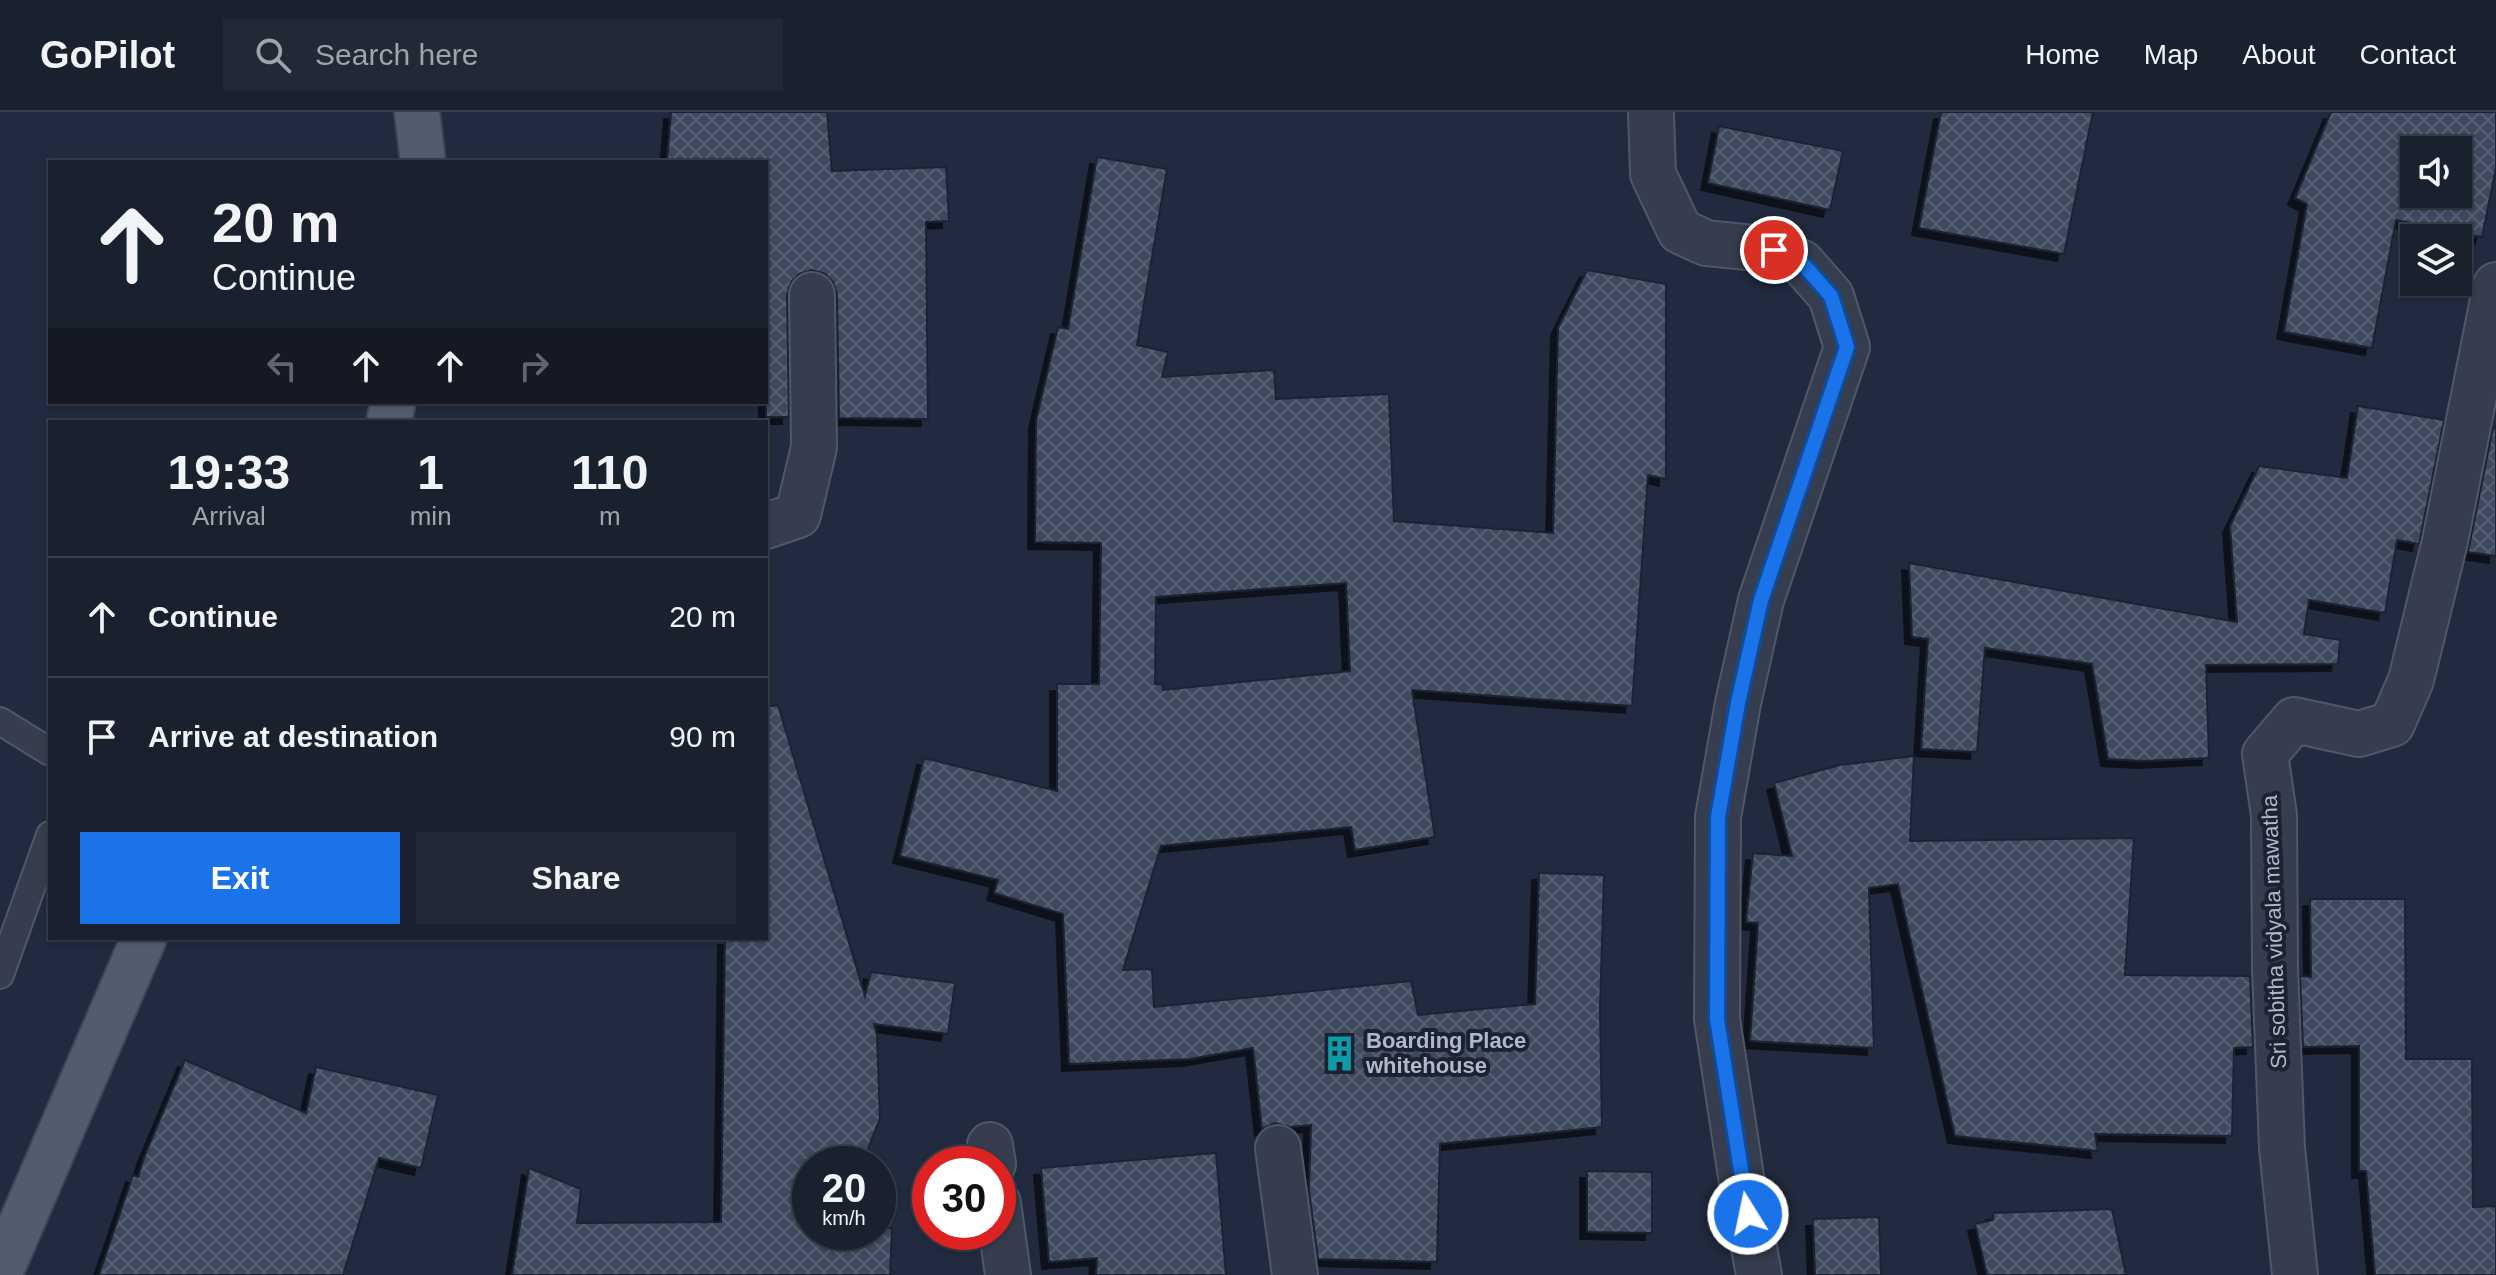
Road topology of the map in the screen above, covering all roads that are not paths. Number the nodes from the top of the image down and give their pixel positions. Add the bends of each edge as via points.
1 (417, 112) edge
2 (1651, 112) edge
3 (423, 160) edge
4 (2496, 285) edge
5 (812, 295) dead end
6 (768, 525) edge
7 (0, 721) edge
8 (48, 751) edge
9 (48, 841) edge
10 (143, 940) edge
11 (0, 975) edge
12 (1278, 1148) dead end
13 (1005, 1250) edge
14 (0, 1273) edge
15 (1008, 1275) edge
16 (1295, 1275) edge
17 (1759, 1275) edge
18 (2295, 1275) edge

1 - 3 main road
2 - 17 street via 1653,174 1680,231 1706,243 1774,250 1802,263 1831,296 1847,347 1761,600 1718,817 1717,1019
4 - 18 street, Sri sobitha vidyala mawatha via 2445,541 2411,680 2392,724 2359,734 2294,720 2265,754 2274,815 2282,1148
5 - 6 street via 814,447 798,515
7 - 8 lane
9 - 11 lane
10 - 14 main road
12 - 16 street
13 - 15 street

